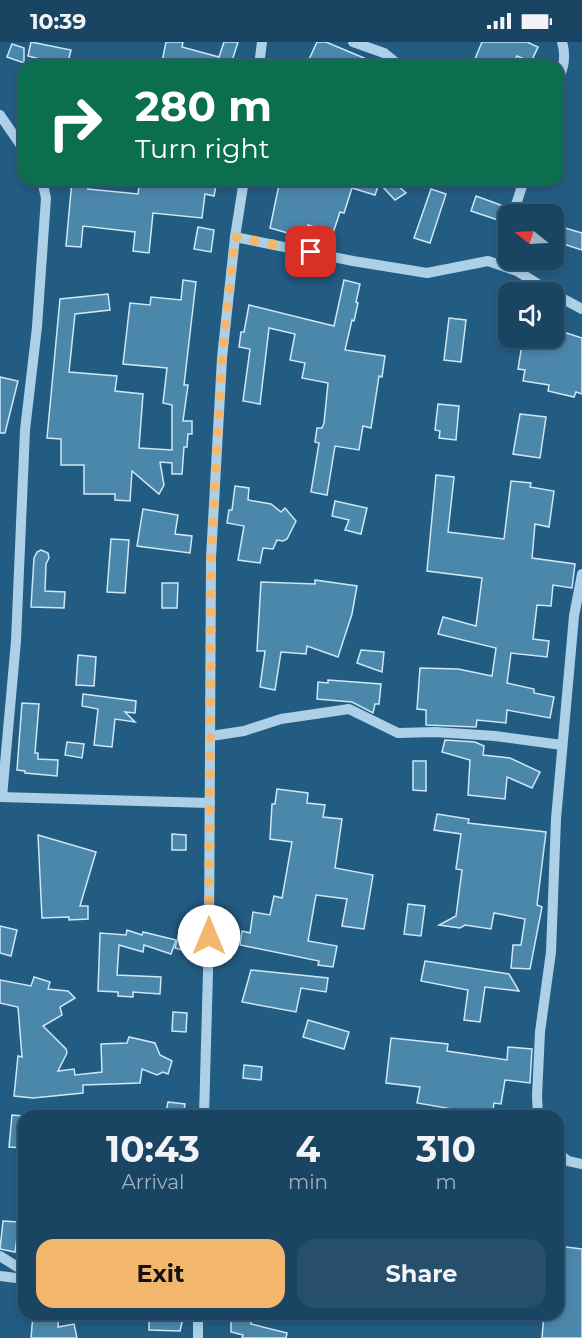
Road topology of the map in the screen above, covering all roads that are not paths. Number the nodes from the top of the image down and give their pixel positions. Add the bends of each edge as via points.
1 (262, 42) edge
2 (353, 42) edge
3 (562, 42) edge
4 (260, 60) edge
5 (393, 60) edge
6 (564, 60) edge
7 (0, 115) edge
8 (18, 141) edge
9 (43, 186) edge
10 (243, 186) edge
11 (522, 186) edge
12 (516, 204) edge
13 (235, 237) junction
14 (517, 271) joint
15 (534, 282) edge
16 (564, 299) edge
17 (582, 309) edge
18 (582, 574) edge
19 (211, 736) junction
20 (562, 745) junction
21 (1, 797) edge
22 (210, 803) junction
23 (204, 1110) edge
24 (538, 1110) edge
25 (564, 1158) edge
26 (582, 1164) edge
27 (0, 1256) edge
28 (18, 1267) edge
29 (0, 1276) edge
30 (18, 1278) edge
31 (198, 1320) edge
32 (198, 1338) edge

1 - 4 street
2 - 5 street
3 - 6 street
7 - 8 street
9 - 21 street via 46,198 37,327 25,430 16,641
10 - 13 street
11 - 12 street
13 - 14 street via 427,273 488,261
13 - 19 street via 222,358 211,558
14 - 15 street
16 - 17 street
18 - 20 street via 574,616
19 - 20 street via 281,719 349,709 398,733 495,736
19 - 22 street
20 - 24 street via 552,952 540,1032
21 - 22 street
22 - 23 street
25 - 26 street
27 - 28 street
29 - 30 street
31 - 32 street

